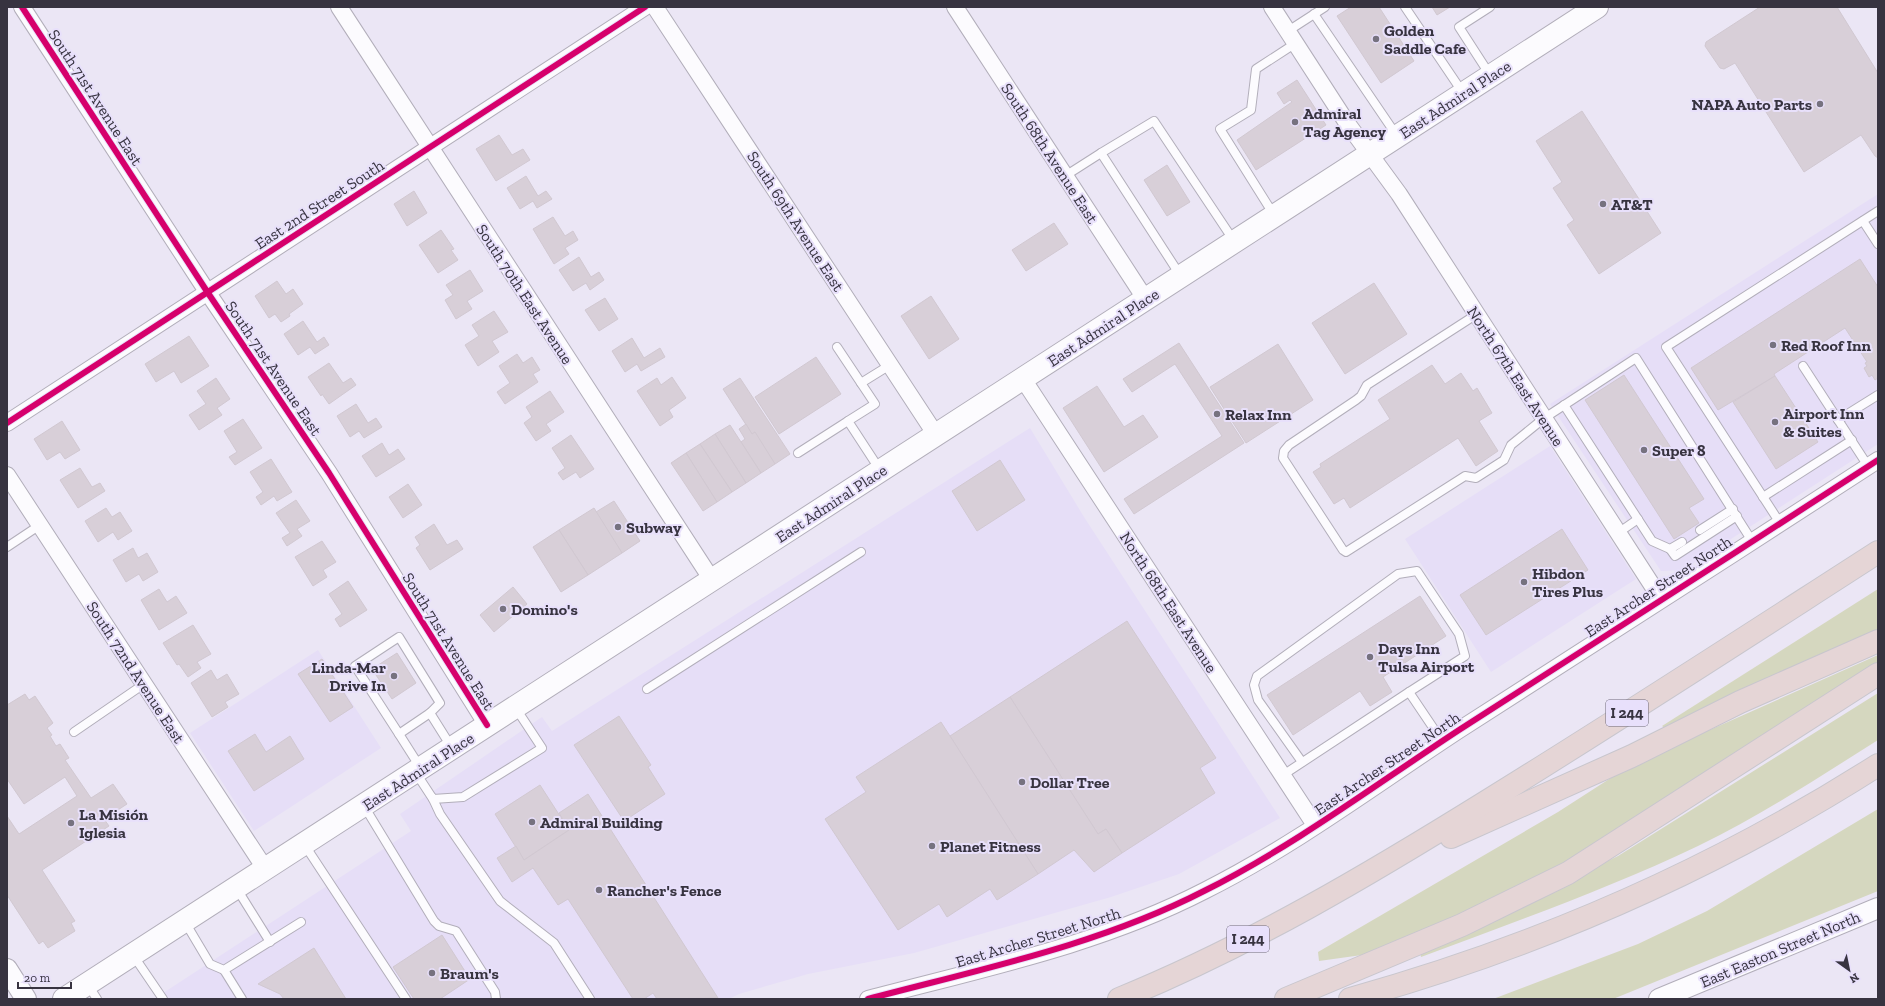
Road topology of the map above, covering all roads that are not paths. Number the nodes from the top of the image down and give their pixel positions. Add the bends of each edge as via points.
1 (22, 7) edge
2 (339, 7) edge
3 (645, 7) edge
4 (655, 7) edge
5 (955, 7) edge
6 (1272, 7) edge
7 (1325, 7) edge
8 (1405, 7) edge
9 (1490, 7) edge
10 (1594, 8) edge
11 (1314, 14) junction
12 (1292, 37) junction
13 (1491, 76) junction
14 (1463, 94) junction
15 (1397, 136) junction
16 (429, 147) junction
17 (1101, 153) junction
18 (1370, 154) junction
19 (1065, 176) junction
20 (1878, 211) edge
21 (1275, 215) junction
22 (1863, 221) junction
23 (1234, 242) junction
24 (1878, 244) edge
25 (1181, 276) junction
26 (208, 293) junction
27 (1146, 300) junction
28 (1477, 314) junction
29 (837, 347) dead end
30 (890, 365) junction
31 (1803, 366) dead end
32 (1024, 379) junction
33 (861, 383) junction
34 (1878, 395) edge
35 (1564, 406) junction
36 (1543, 419) junction
37 (1838, 420) junction
38 (848, 421) junction
39 (7, 423) edge
40 (936, 435) junction
41 (1852, 440) junction
42 (798, 453) dead end
43 (1873, 463) edge
44 (881, 471) junction
45 (7, 475) edge
46 (1763, 497) junction
47 (1735, 513) junction
48 (1638, 519) junction
49 (1780, 523) junction
50 (40, 525) junction
51 (1700, 530) dead end
52 (1618, 533) junction
53 (1752, 541) junction
54 (1682, 542) dead end
55 (7, 547) edge
56 (1670, 549) junction
57 (861, 552) dead end
58 (1878, 552) edge
59 (712, 580) junction
60 (1661, 599) junction
61 (1878, 641) edge
62 (1878, 674) edge
63 (144, 684) junction
64 (647, 689) dead end
65 (1410, 692) junction
66 (515, 707) junction
67 (430, 713) junction
68 (487, 725) junction
69 (74, 732) dead end
70 (399, 734) junction
71 (1442, 741) junction
72 (452, 748) junction
73 (1302, 762) junction
74 (1878, 764) edge
75 (418, 771) junction
76 (1282, 775) junction
77 (433, 799) junction
78 (364, 806) junction
79 (1315, 825) junction
80 (304, 844) junction
81 (266, 870) junction
82 (1374, 871) junction
83 (236, 888) junction
84 (1878, 908) edge
85 (185, 922) junction
86 (301, 922) dead end
87 (270, 942) junction
88 (133, 955) junction
89 (7, 969) edge
90 (224, 970) junction
91 (92, 992) edge
92 (26, 999) edge
93 (64, 999) edge
94 (163, 999) edge
95 (242, 999) edge
96 (406, 999) edge
97 (496, 999) edge
98 (590, 999) edge
99 (868, 999) edge
100 (1119, 999) edge
101 (1286, 999) edge
102 (1350, 999) edge
103 (1659, 999) edge

1 - 26 street, South 71st Avenue East
2 - 16 street, South 70th East Avenue
3 - 16 street, East 2nd Street South
4 - 30 street, South 69th Avenue East
5 - 19 street, South 68th Avenue East
6 - 12 street, North 67th East Avenue
7 - 11 lane
8 - 14 lane
9 - 13 lane via 1459,27
10 - 13 main road, East Admiral Place
11 - 12 lane
11 - 15 lane
12 - 18 street, North 67th East Avenue
12 - 21 lane via 1256,69 1251,110 1220,129
13 - 14 main road, East Admiral Place
14 - 15 main road, East Admiral Place
15 - 18 main road, East Admiral Place
16 - 26 street, East 2nd Street South
16 - 59 street, South 70th East Avenue
17 - 19 lane
17 - 23 lane via 1154,121
17 - 25 lane
18 - 21 main road, East Admiral Place
18 - 28 street, North 67th East Avenue
19 - 27 street, South 68th Avenue East
20 - 22 lane
21 - 23 main road, East Admiral Place
22 - 24 lane
22 - 46 lane via 1666,347
23 - 25 main road, East Admiral Place
25 - 27 main road, East Admiral Place
26 - 39 street, East 2nd Street South
26 - 68 street, South 71st Avenue East via 328,473
27 - 32 main road, East Admiral Place
28 - 36 street, North 67th East Avenue
28 - 36 lane via 1367,385 1356,400 1289,445 1284,451 1283,458 1346,552 1464,476 1476,478 1504,460 1511,445
29 - 33 lane
30 - 33 lane
30 - 40 street, South 69th Avenue East
31 - 37 lane
32 - 40 main road, East Admiral Place
32 - 76 street, North 68th East Avenue
33 - 38 lane via 875,404
34 - 37 lane
35 - 36 lane
35 - 47 lane via 1636,358
35 - 48 lane
36 - 52 street, North 67th East Avenue
37 - 41 lane
38 - 42 lane
38 - 44 lane
40 - 44 main road, East Admiral Place
41 - 43 lane
41 - 46 lane
43 - 49 street, East Archer Street North
44 - 59 main road, East Admiral Place
45 - 50 street, South 72nd Avenue East
46 - 49 lane
47 - 51 lane
47 - 53 lane
47 - 56 lane via 1675,556
48 - 52 lane
48 - 56 lane via 1652,541
49 - 53 street, East Archer Street North
50 - 55 lane
50 - 63 street, South 72nd Avenue East
52 - 60 street, North 67th East Avenue
53 - 60 street, East Archer Street North
54 - 56 lane
57 - 64 lane
58 - 82 highway, I 244
59 - 66 main road, East Admiral Place
60 - 71 street, East Archer Street North
61 - 82 highway via 1740,702 1632,756
62 - 101 highway via 1568,873 1462,925
63 - 69 lane
63 - 81 street, South 72nd Avenue East
65 - 71 lane
65 - 73 lane
65 - 73 lane via 1465,656 1459,634 1416,571 1398,574 1256,676 1254,685 1258,700
66 - 68 main road, East Admiral Place
66 - 77 lane via 542,748 463,797
67 - 70 lane
67 - 70 lane via 440,703 399,637 355,666
67 - 72 lane
68 - 72 main road, East Admiral Place
70 - 75 lane
71 - 79 street, East Archer Street North
72 - 75 main road, East Admiral Place
73 - 76 lane
74 - 102 highway via 1771,830 1686,873 1556,931 1461,965
75 - 77 lane
75 - 78 main road, East Admiral Place
76 - 79 street, North 68th East Avenue
77 - 98 lane via 440,814 500,901 554,943
78 - 80 main road, East Admiral Place
78 - 97 lane via 434,921 439,926 456,931
79 - 99 street, East Archer Street North via 1203,892 1123,926 1030,957
80 - 81 main road, East Admiral Place
80 - 96 lane
81 - 83 main road, East Admiral Place
82 - 100 highway, I 244 via 1255,936
83 - 85 main road, East Admiral Place
83 - 87 lane
84 - 103 street, East Easton Street North
85 - 88 main road, East Admiral Place
85 - 90 lane via 210,964
86 - 87 lane
87 - 90 lane
88 - 91 main road, East Admiral Place
88 - 94 lane
89 - 92 street
90 - 95 lane
91 - 93 main road, East Admiral Place

